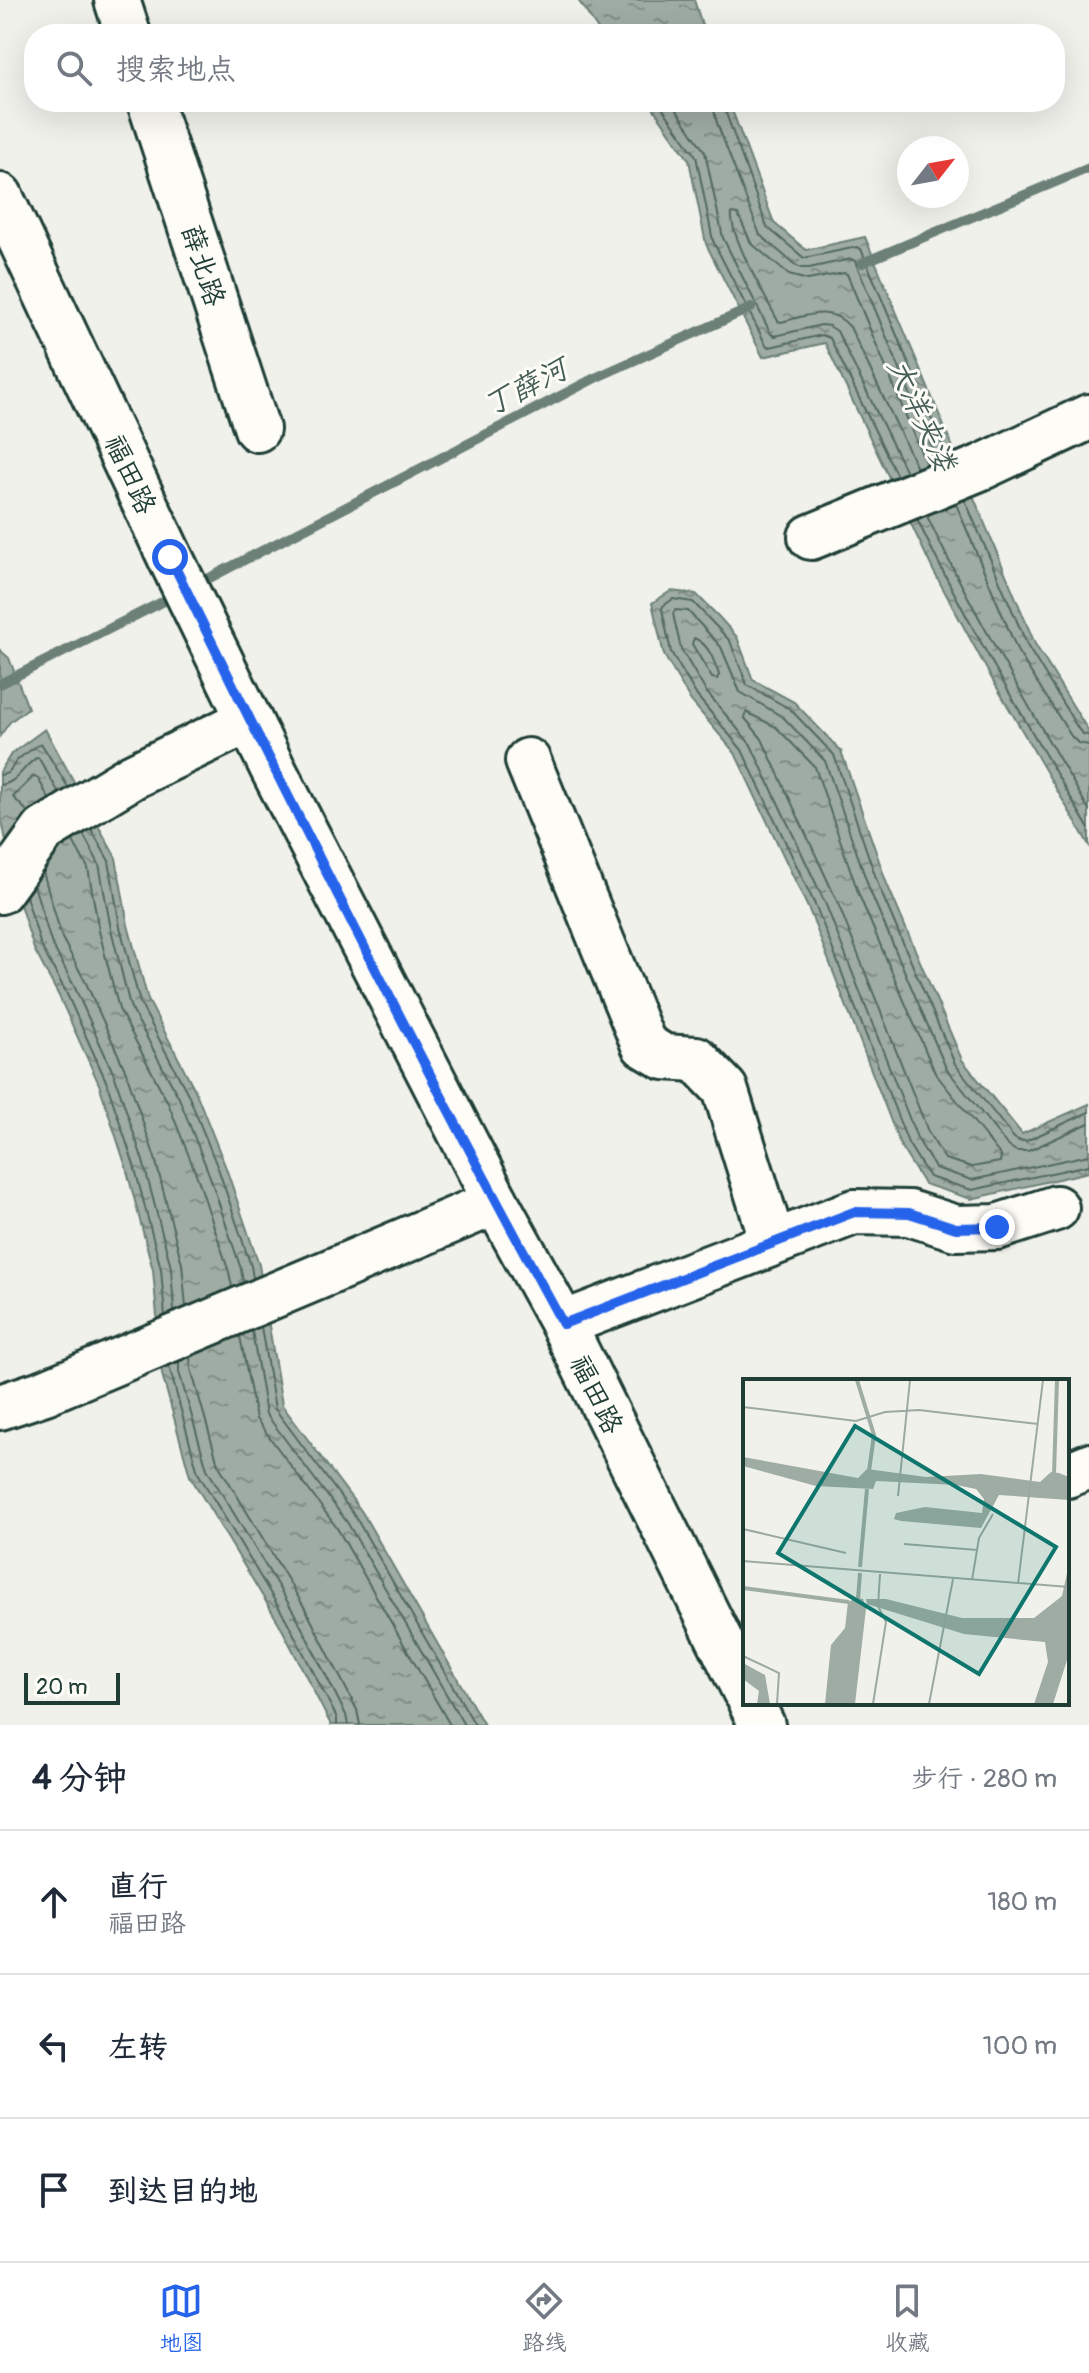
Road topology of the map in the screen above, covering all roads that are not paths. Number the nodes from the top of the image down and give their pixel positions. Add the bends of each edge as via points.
1 (117, 0) edge
2 (125, 24) edge
3 (153, 112) edge
4 (0, 196) edge
5 (1089, 417) edge
6 (257, 429) dead end
7 (811, 537) dead end
8 (249, 720) junction
9 (528, 761) dead end
10 (0, 891) edge
11 (496, 1202) junction
12 (1056, 1208) dead end
13 (773, 1243) junction
14 (563, 1324) junction
15 (0, 1407) edge
16 (1089, 1466) edge
17 (1069, 1474) edge
18 (729, 1619) edge
19 (743, 1682) edge
20 (752, 1705) edge
21 (762, 1725) edge

1 - 2 street
3 - 6 street, 薛北路
4 - 8 street, 福田路
5 - 7 street
8 - 10 street via 133,776 44,830
8 - 11 street, 福田路
9 - 13 street via 644,1045 664,1057 696,1059 725,1089
11 - 14 street, 福田路
11 - 15 street
12 - 13 street via 997,1227 956,1228 909,1213 854,1212
13 - 14 street
14 - 18 street, 福田路
16 - 17 street
18 - 19 street, 福田路
20 - 21 street

